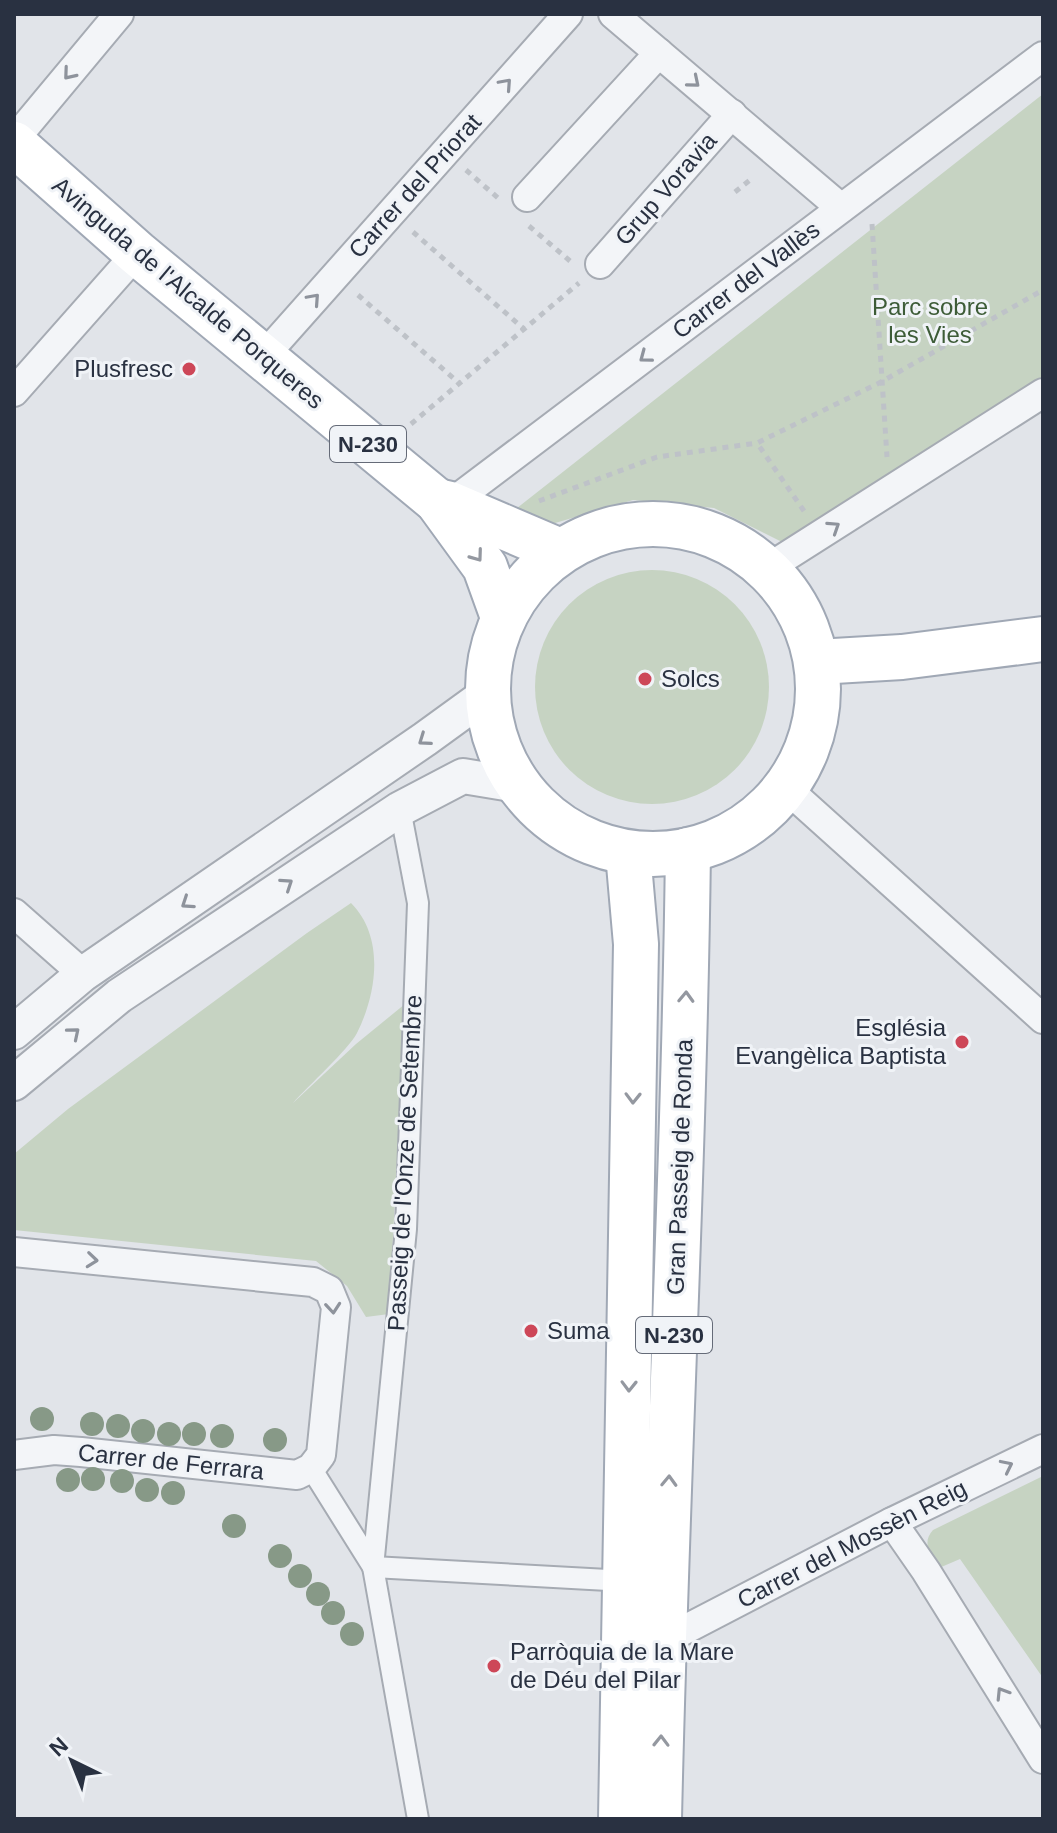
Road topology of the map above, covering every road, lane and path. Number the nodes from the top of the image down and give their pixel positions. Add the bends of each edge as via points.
1 (119, 14) edge
2 (568, 14) edge
3 (613, 14) edge
4 (659, 53) junction
5 (1043, 56) edge
6 (732, 114) junction
7 (14, 142) edge
8 (465, 170) dead end
9 (750, 180) dead end
10 (735, 192) dead end
11 (519, 207) junction
12 (841, 208) junction
13 (872, 223) dead end
14 (413, 231) dead end
15 (137, 253) junction
16 (588, 269) junction
17 (1043, 290) edge
18 (357, 294) dead end
19 (524, 329) junction
20 (263, 357) junction
21 (881, 382) junction
22 (459, 383) junction
23 (14, 392) edge
24 (1043, 393) edge
25 (411, 424) dead end
26 (757, 443) junction
27 (887, 460) dead end
28 (444, 503) junction
29 (816, 505) dead end
30 (527, 506) dead end
31 (560, 551) junction
32 (768, 568) junction
33 (503, 617) junction
34 (1043, 639) edge
35 (817, 662) junction
36 (487, 694) junction
37 (517, 785) junction
38 (785, 787) junction
39 (400, 809) junction
40 (688, 850) junction
41 (628, 853) junction
42 (14, 913) edge
43 (83, 974) junction
44 (1043, 1019) edge
45 (14, 1032) edge
46 (14, 1083) edge
47 (14, 1252) edge
48 (1043, 1449) edge
49 (14, 1455) edge
50 (316, 1462) junction
51 (892, 1522) junction
52 (373, 1567) junction
53 (626, 1581) junction
54 (663, 1641) junction
55 (1043, 1759) edge
56 (418, 1819) edge
57 (621, 1819) edge
58 (659, 1819) edge

1 -> 7 street
20 -> 2 street, Carrer del Priorat
3 - 4 street
4 -> 6 street
4 - 11 street
5 - 12 street, Carrer del Vallès
6 - 12 street
6 - 16 street, Grup Voravia
7 - 15 main road, Avinguda de l'Alcalde Porqueres / N-230
8 - 11 path
9 - 10 path
11 - 16 path
12 -> 28 street, Carrer del Vallès
13 - 21 path
14 - 19 path
15 - 20 main road, Avinguda de l'Alcalde Porqueres / N-230
15 - 23 street
16 - 19 path
17 - 21 path
18 - 22 path
19 - 22 path
20 - 28 main road, Avinguda de l'Alcalde Porqueres / N-230
21 - 26 path
21 - 27 path
22 - 25 path
32 -> 24 street
26 - 29 path via 804,512
26 - 30 path via 657,457
28 - 31 main road, Avinguda de l'Alcalde Porqueres / N-230
28 -> 33 main road, Avinguda de l'Alcalde Porqueres / N-230 via 485,567
31 - 32 main road via 597,532 637,523 684,525 730,541
31 - 33 main road via 527,580
32 - 35 main road via 800,611
33 - 36 main road via 491,655
34 - 35 main road
35 - 38 main road via 819,702 810,741
36 - 37 main road via 495,742
36 -> 43 street
37 - 39 street via 463,776
37 - 41 main road via 548,817 573,833
38 - 40 main road via 764,811 729,836
38 - 44 street
46 -> 39 street via 119,996
39 - 52 street, Passeig de l'Onze de Setembre via 418,903 407,1213
40 - 41 main road
54 -> 40 main road, Gran Passeig de Ronda / N-230
41 -> 53 main road, Gran Passeig de Ronda / N-230 via 636,944
42 - 43 street
43 - 45 street
47 -> 50 street via 313,1282 329,1290 336,1307
51 -> 48 street, Carrer del Mossèn Reig
49 - 50 street, Carrer de Ferrara via 54,1450 297,1475
50 - 52 street
51 - 54 street, Carrer del Mossèn Reig
55 -> 51 street
52 - 53 street
52 - 56 street
53 - 57 main road, Gran Passeig de Ronda / N-230
58 -> 54 main road, Gran Passeig de Ronda / N-230

